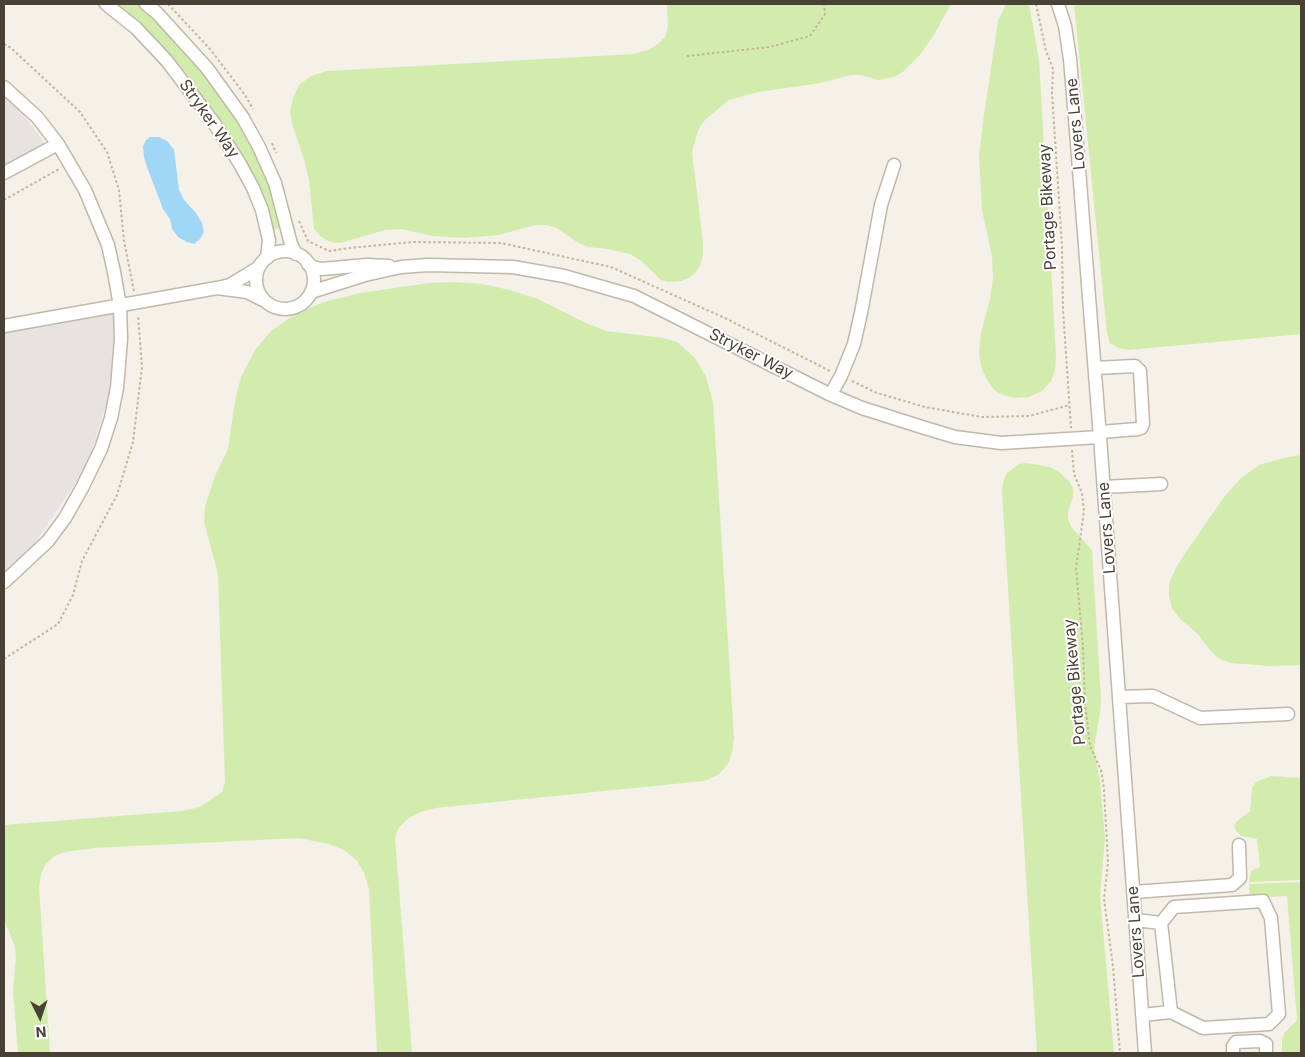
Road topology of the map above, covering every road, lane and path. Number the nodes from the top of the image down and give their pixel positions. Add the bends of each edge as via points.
1 (106, 4) edge
2 (146, 4) edge
3 (824, 4) edge
4 (1036, 4) edge
5 (1058, 4) edge
6 (4, 44) edge
7 (687, 56) dead end
8 (4, 87) edge
9 (58, 144) junction
10 (70, 163) junction
11 (894, 165) dead end
12 (4, 173) edge
13 (4, 200) edge
14 (296, 254) junction
15 (267, 258) junction
16 (308, 264) junction
17 (401, 267) junction
18 (258, 268) junction
19 (217, 288) junction
20 (311, 292) junction
21 (265, 302) junction
22 (137, 303) junction
23 (120, 306) junction
24 (4, 326) edge
25 (1095, 368) junction
26 (831, 394) junction
27 (1070, 412) dead end
28 (1100, 434) junction
29 (1072, 457) dead end
30 (1161, 484) dead end
31 (1104, 487) junction
32 (4, 582) edge
33 (4, 659) edge
34 (1119, 698) junction
35 (1288, 714) dead end
36 (1239, 845) dead end
37 (1133, 892) junction
38 (1135, 920) junction
39 (1161, 924) junction
40 (1171, 1012) junction
41 (1142, 1016) junction
42 (1120, 1053) edge
43 (1144, 1053) edge
44 (1233, 1053) edge
45 (1266, 1053) edge

1 - 15 street, Stryker Way via 136,28 167,61 235,156 262,210 269,240
2 - 14 street, Stryker Way via 207,68 243,118 275,183
3 - 7 path via 825,14 810,36 770,46
4 - 27 path, Portage Bikeway via 1046,51 1054,69 1052,93
5 - 25 street, Lovers Lane via 1070,59
6 - 22 path via 80,112 107,152 119,190 124,241
8 - 9 street via 37,117
9 - 10 street
9 - 12 street
10 - 13 path
10 - 23 street via 108,245
11 - 26 street via 881,205 854,344
14 - 15 street via 280,252
14 - 16 street
15 - 18 street
16 - 17 street, Stryker Way via 322,269 377,264
16 - 20 street via 313,272
17 - 20 street, Stryker Way
17 - 26 street, Stryker Way via 455,264 513,267 605,287 670,313
18 - 19 street via 230,285
18 - 21 street via 256,286
19 - 21 street via 247,292
19 - 22 street
20 - 21 street, Stryker Way via 306,300 290,308 282,309
22 - 23 street
22 - 33 path via 142,367 133,442 117,495 82,561 73,596 58,624
23 - 24 street
23 - 32 street via 117,388 100,449 65,518 48,541
25 - 28 street, Lovers Lane
25 - 28 street, Stryker Way via 1135,366 1140,371 1141,428
26 - 28 street, Stryker Way via 862,408 925,428 982,441 1023,442
28 - 31 street, Lovers Lane
29 - 42 path, Portage Bikeway via 1084,511 1076,568 1090,746 1101,770 1104,789 1108,863 1104,898
30 - 31 street
31 - 34 street, Lovers Lane
34 - 35 street via 1153,696 1200,718
34 - 37 street, Lovers Lane
36 - 37 street via 1240,878 1232,885
37 - 38 street, Lovers Lane
38 - 39 street
38 - 41 street, Lovers Lane
39 - 40 street
39 - 40 street via 1174,907 1262,901 1270,918 1280,1014 1269,1024 1203,1028
40 - 41 street
41 - 43 street, Lovers Lane
44 - 45 street via 1236,1042 1260,1041 1266,1044

